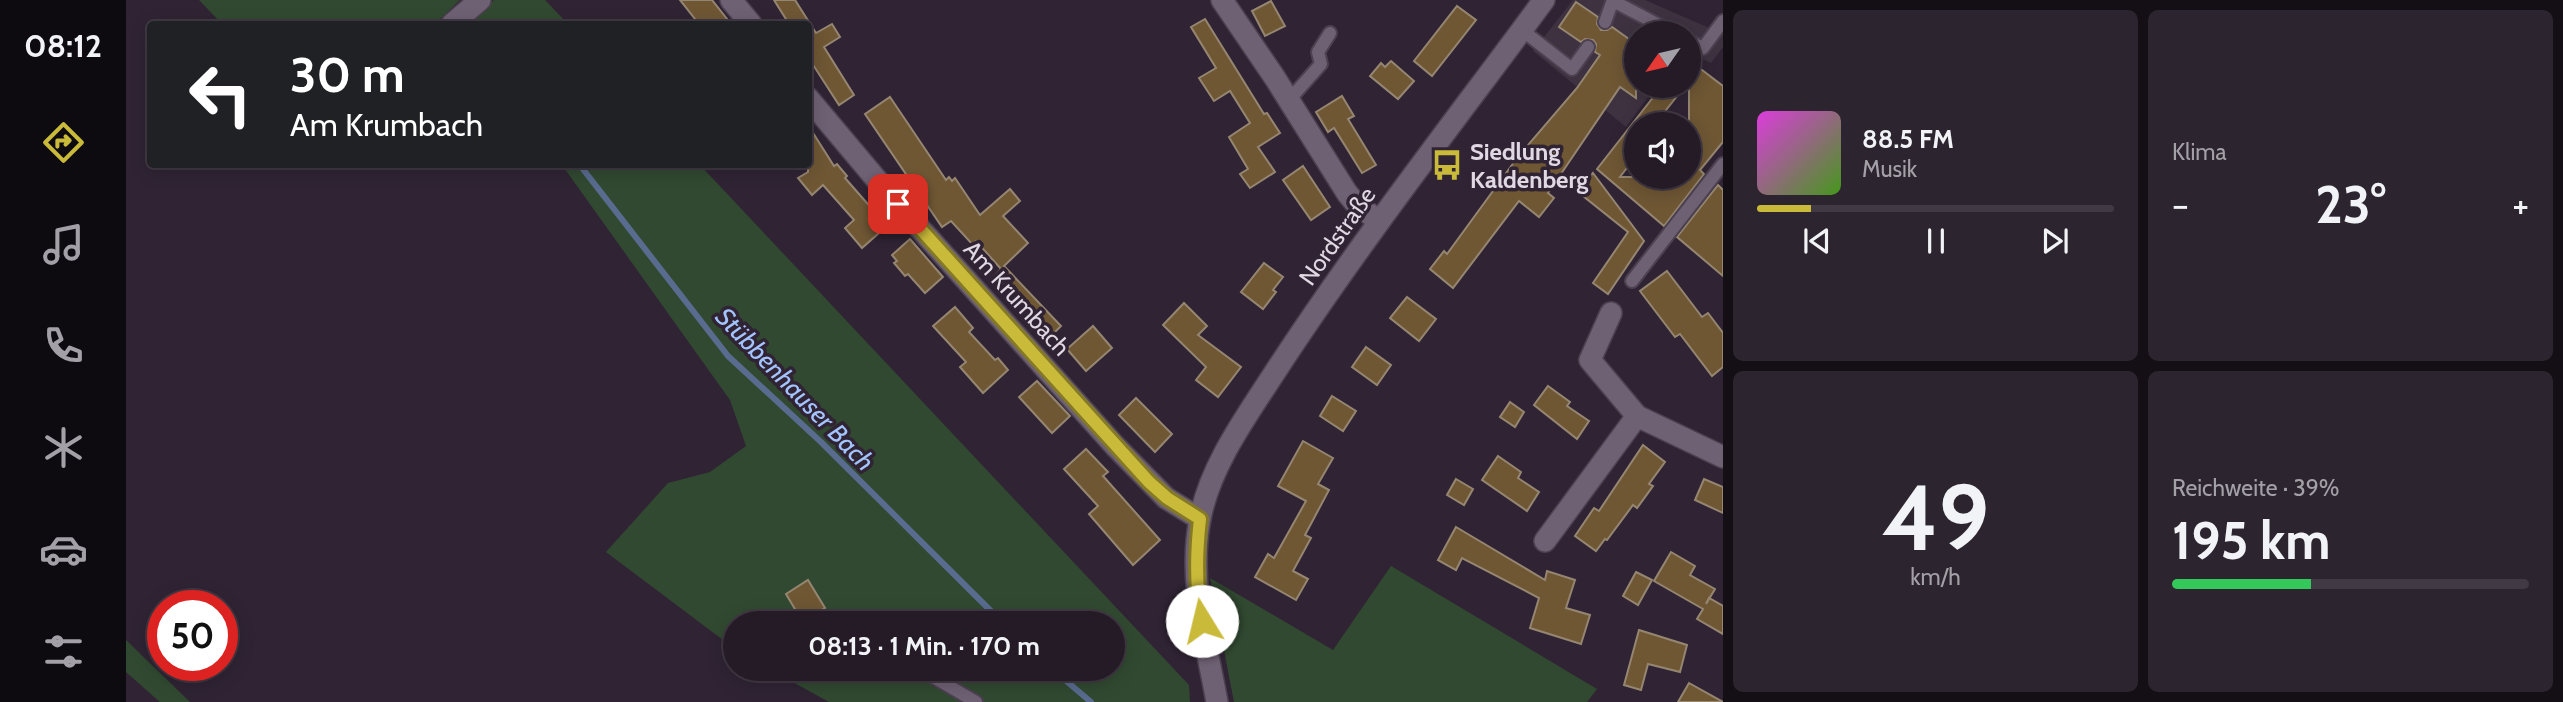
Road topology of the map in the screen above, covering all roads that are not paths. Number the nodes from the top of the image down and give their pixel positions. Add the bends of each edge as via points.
1 (480, 0) edge
2 (732, 0) edge
3 (1222, 0) edge
4 (1544, 0) edge
5 (1613, 0) edge
6 (456, 21) edge
7 (749, 21) edge
8 (1652, 21) edge
9 (1723, 21) edge
10 (1605, 22) dead end
11 (1522, 30) junction
12 (1331, 33) dead end
13 (1588, 47) dead end
14 (1701, 47) edge
15 (1289, 100) junction
16 (812, 103) edge
17 (1723, 164) edge
18 (1379, 221) junction
19 (1632, 281) dead end
20 (1611, 313) dead end
21 (1637, 415) junction
22 (1723, 457) edge
23 (1200, 519) junction
24 (1545, 541) dead end
25 (940, 681) edge
26 (976, 702) edge
27 (1217, 702) edge

1 - 6 street
2 - 7 street
3 - 15 street
4 - 11 street, Nordstraße
5 - 8 lane
5 - 10 lane
9 - 14 lane
11 - 13 lane via 1572,69
11 - 18 street, Nordstraße
12 - 15 lane via 1319,50 1321,64
15 - 18 street via 1347,193
16 - 23 street, Am Krumbach via 925,236 1140,473
17 - 19 lane
18 - 23 street, Nordstraße via 1263,392 1216,472
20 - 21 street via 1590,359
21 - 22 street
21 - 24 street
23 - 27 street, Nordstraße via 1196,594
25 - 26 lane

